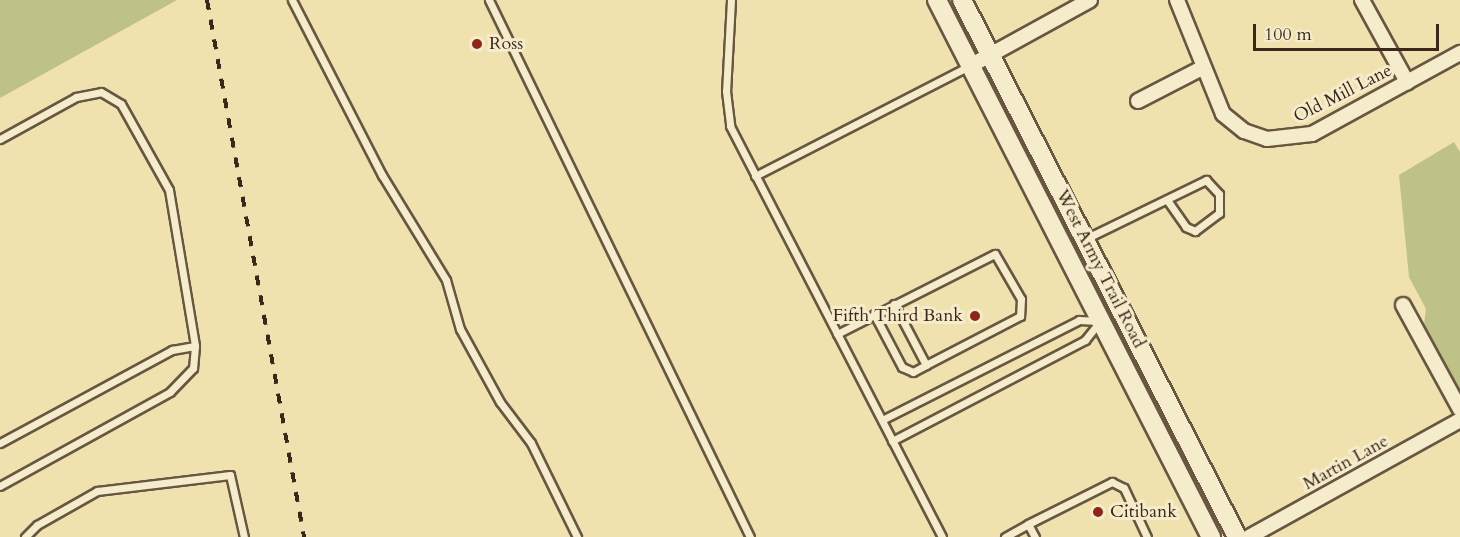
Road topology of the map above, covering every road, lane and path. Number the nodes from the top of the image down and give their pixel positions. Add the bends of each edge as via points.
1 (292, 0) edge
2 (489, 0) edge
3 (731, 0) edge
4 (937, 0) edge
5 (962, 0) edge
6 (1090, 0) edge
7 (1177, 0) edge
8 (1362, 0) edge
9 (1460, 53) edge
10 (990, 55) junction
11 (970, 66) junction
12 (1202, 68) junction
13 (1407, 82) junction
14 (1138, 101) dead end
15 (0, 139) edge
16 (756, 176) junction
17 (1167, 200) junction
18 (1084, 239) junction
19 (894, 304) junction
20 (1403, 305) dead end
21 (1122, 311) junction
22 (874, 314) junction
23 (1101, 321) junction
24 (837, 334) junction
25 (195, 346) junction
26 (926, 365) junction
27 (1460, 409) edge
28 (882, 420) junction
29 (1460, 420) edge
30 (892, 441) junction
31 (0, 443) edge
32 (0, 486) edge
33 (1028, 524) junction
34 (25, 537) edge
35 (244, 537) edge
36 (577, 537) edge
37 (750, 537) edge
38 (942, 537) edge
39 (1005, 537) edge
40 (1035, 537) edge
41 (1147, 537) edge
42 (1211, 537) edge
43 (1238, 537) edge
44 (1249, 537) edge

1 - 36 lane via 382,175 446,280 460,329 500,402 531,443
2 - 37 lane
3 - 16 lane via 726,106 730,126
4 - 11 main road, West Army Trail Road
5 - 10 main road, West Army Trail Road
6 - 10 street
7 - 12 street, Old Mill Lane
8 - 13 street
9 - 13 street, Old Mill Lane
10 - 11 street
10 - 18 main road, West Army Trail Road
11 - 16 lane
11 - 23 main road, West Army Trail Road
12 - 13 street, Old Mill Lane via 1223,114 1244,132 1276,140 1312,134
12 - 14 street
15 - 25 lane via 76,97 101,92 121,104 169,190
16 - 24 lane
17 - 17 lane via 1206,180 1219,194 1219,213 1195,231 1186,227
17 - 18 lane
18 - 21 main road, West Army Trail Road
19 - 22 lane
19 - 26 lane
19 - 26 lane via 995,254 1021,299 1020,316
20 - 27 street
21 - 23 main road
21 - 43 main road, West Army Trail Road
22 - 24 lane
22 - 26 lane via 902,367 913,372
23 - 28 lane via 1079,320
23 - 30 lane via 1085,340
23 - 42 main road, West Army Trail Road
24 - 28 lane
25 - 31 lane via 172,350
25 - 32 lane via 193,368 170,392
28 - 30 lane
29 - 44 street, Martin Lane
30 - 38 lane
33 - 39 lane
33 - 40 lane
33 - 41 lane via 1112,482 1124,488
34 - 35 lane via 37,525 97,491 230,475

